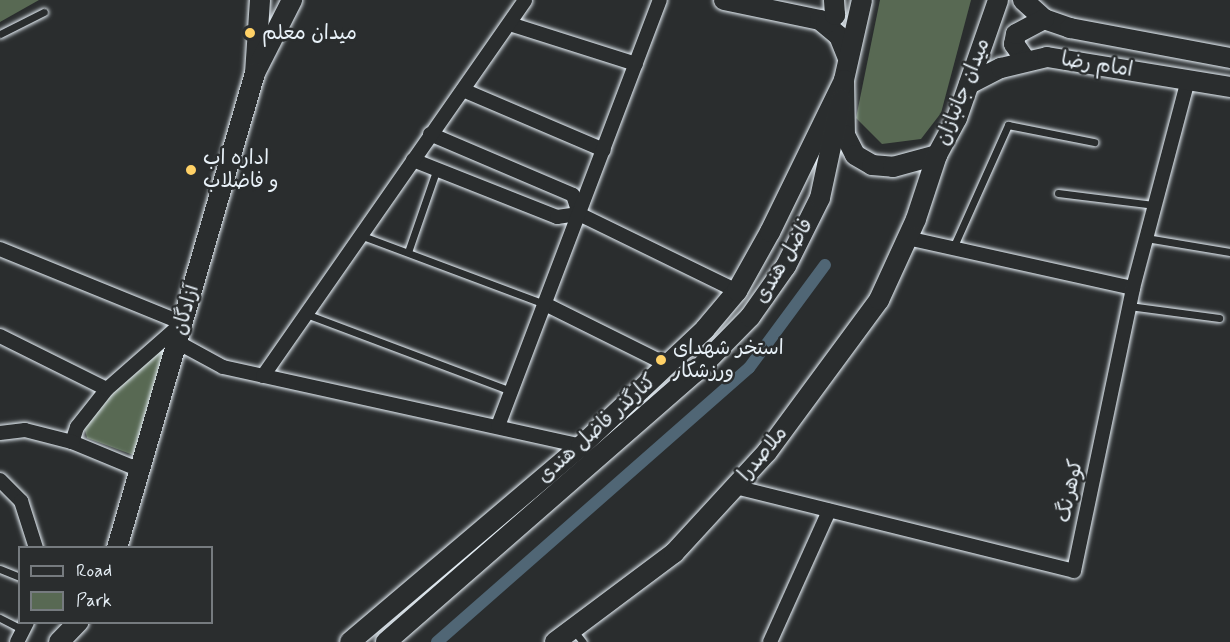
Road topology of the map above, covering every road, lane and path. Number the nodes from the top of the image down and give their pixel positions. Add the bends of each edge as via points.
1 (260, 0) edge
2 (292, 0) edge
3 (525, 0) edge
4 (660, 0) edge
5 (724, 0) edge
6 (834, 0) edge
7 (862, 0) edge
8 (998, 0) edge
9 (1023, 0) edge
10 (44, 12) dead end
11 (1044, 19) junction
12 (826, 24) junction
13 (513, 25) junction
14 (0, 34) edge
15 (848, 58) junction
16 (1230, 58) edge
17 (1026, 61) junction
18 (636, 64) junction
19 (255, 73) junction
20 (844, 80) junction
21 (1188, 80) junction
22 (969, 84) junction
23 (1230, 87) edge
24 (463, 90) junction
25 (430, 134) junction
26 (1094, 142) dead end
27 (603, 150) junction
28 (937, 156) junction
29 (413, 160) junction
30 (436, 171) junction
31 (1058, 193) dead end
32 (1155, 205) junction
33 (579, 214) junction
34 (360, 235) junction
35 (907, 238) junction
36 (1146, 238) junction
37 (953, 248) junction
38 (0, 249) edge
39 (408, 252) junction
40 (1230, 252) edge
41 (1133, 288) junction
42 (737, 291) junction
43 (545, 304) junction
44 (1129, 306) junction
45 (306, 314) junction
46 (1219, 318) dead end
47 (179, 333) junction
48 (0, 336) edge
49 (668, 365) junction
50 (263, 376) junction
51 (107, 389) junction
52 (512, 391) junction
53 (498, 426) junction
54 (0, 433) edge
55 (72, 442) junction
56 (581, 446) junction
57 (140, 470) junction
58 (0, 480) edge
59 (735, 487) junction
60 (829, 511) junction
61 (35, 546) edge
62 (118, 546) edge
63 (0, 569) edge
64 (18, 576) edge
65 (0, 618) edge
66 (76, 624) edge
67 (88, 624) edge
68 (22, 631) edge
69 (578, 635) edge
70 (59, 642) edge
71 (77, 642) edge
72 (350, 642) edge
73 (386, 642) edge
74 (555, 642) edge
75 (770, 642) edge

1 - 19 main road
2 - 19 main road
3 - 13 street
4 - 18 street
5 - 12 main road
6 - 12 main road via 835,15
7 - 15 main road, میدان جانبازان
8 - 22 main road, میدان جانبازان
9 - 11 main road
10 - 14 lane
11 - 16 main road, امام رضا
11 - 17 main road via 1016,34 1014,44
12 - 15 main road via 839,36
13 - 18 street
13 - 24 street
15 - 20 main road, میدان جانبازان
17 - 21 main road, امام رضا via 1077,60
17 - 22 main road, امام رضا
18 - 27 street
19 - 47 main road, آزادگان
20 - 28 main road, میدان جانبازان via 845,135 855,155 872,165 893,167
20 - 42 main road, کنارگذر فاضل هندی
20 - 73 main road, فاضل هندی via 820,198 786,266 750,317 654,410
21 - 23 main road, امام رضا
21 - 32 street, کوهرنگ
22 - 28 main road, میدان جانبازان
24 - 25 street
24 - 27 street
25 - 29 street
25 - 33 street via 573,195
26 - 37 lane via 1008,125
27 - 33 street
28 - 35 main road, ملاصدرا
29 - 30 street
29 - 34 street
30 - 33 street via 557,217
30 - 39 lane
31 - 32 lane
32 - 36 street, کوهرنگ
33 - 42 street
33 - 43 street
34 - 39 lane
34 - 45 street
35 - 37 street
35 - 59 main road, ملاصدرا via 879,300 774,444
36 - 40 lane
36 - 41 street, کوهرنگ
37 - 41 street
38 - 47 street
39 - 43 lane
41 - 44 street, کوهرنگ
42 - 49 main road, کنارگذر فاضل هندی
43 - 49 street
43 - 52 street
44 - 46 lane
44 - 60 street, کوهرنگ via 1074,571
45 - 50 street
45 - 52 lane
47 - 50 street via 223,367
47 - 51 street
47 - 57 main road, آزادگان
48 - 51 street
49 - 56 main road, کنارگذر فاضل هندی
50 - 53 street
51 - 55 street via 77,427
52 - 53 street
53 - 56 street
54 - 55 street via 25,430
55 - 57 street
56 - 72 main road, کنارگذر فاضل هندی
57 - 62 main road, آزادگان
58 - 61 street via 21,501
59 - 60 street, کوهرنگ
59 - 69 main road, ملاصدرا via 674,553
60 - 75 street
63 - 64 lane
65 - 68 lane
66 - 70 main road
67 - 71 main road
69 - 74 main road, ملاصدرا

